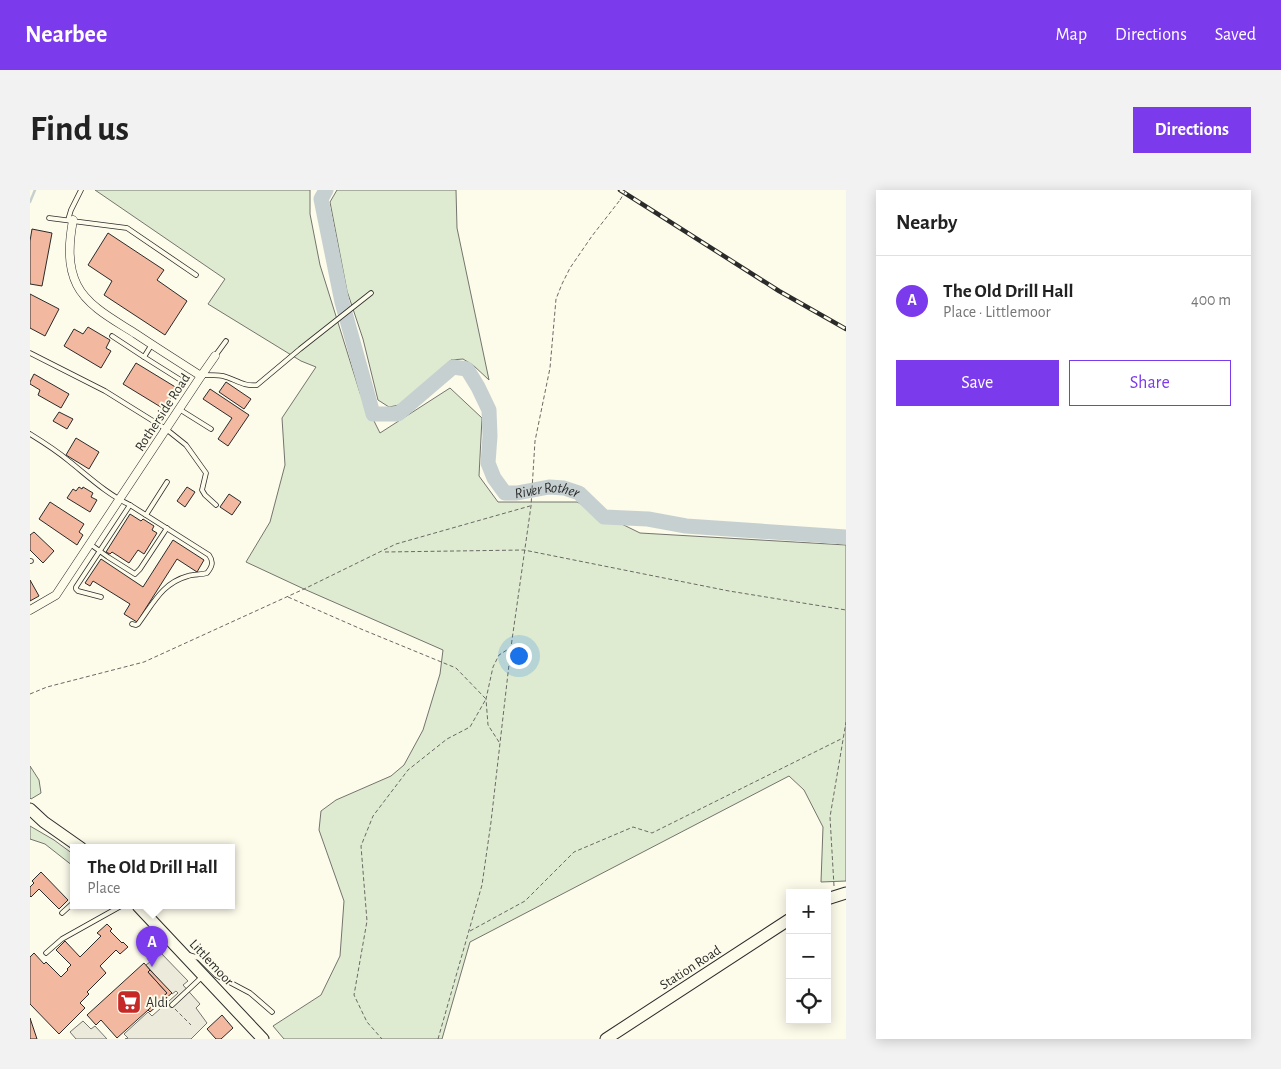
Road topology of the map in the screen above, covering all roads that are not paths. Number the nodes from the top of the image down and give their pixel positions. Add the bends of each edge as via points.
1 (81, 190) edge
2 (49, 218) dead end
3 (71, 220) junction
4 (196, 275) dead end
5 (371, 293) dead end
6 (112, 336) dead end
7 (226, 341) dead end
8 (152, 344) junction
9 (30, 353) edge
10 (215, 356) joint
11 (144, 357) junction
12 (200, 376) junction
13 (179, 379) dead end
14 (179, 409) junction
15 (166, 429) junction
16 (211, 430) dead end
17 (30, 434) edge
18 (167, 482) dead end
19 (120, 500) junction
20 (216, 504) dead end
21 (130, 505) junction
22 (146, 515) junction
23 (167, 528) junction
24 (90, 544) junction
25 (100, 550) junction
26 (68, 577) junction
27 (78, 584) junction
28 (101, 597) dead end
29 (30, 610) edge
30 (132, 624) dead end
31 (30, 809) edge
32 (30, 816) edge
33 (44, 822) junction
34 (75, 844) edge
35 (846, 893) edge
36 (831, 898) edge
37 (70, 906) edge
38 (116, 909) edge
39 (141, 909) edge
40 (62, 913) dead end
41 (786, 923) edge
42 (46, 953) dead end
43 (184, 954) junction
44 (204, 976) junction
45 (172, 1005) road end
46 (272, 1012) dead end
47 (263, 1039) edge
48 (606, 1039) edge

1 - 3 lane via 71,210
2 - 3 lane
3 - 4 lane via 127,228
3 - 8 street, Rotherside Road via 70,258 81,292 97,308
5 - 12 lane via 257,385 241,384 212,374
6 - 11 lane
7 - 10 lane
8 - 11 lane
8 - 12 street, Rotherside Road
9 - 15 lane via 105,391
10 - 12 street
11 - 13 lane
12 - 14 street, Rotherside Road
14 - 15 street, Rotherside Road
14 - 16 lane
15 - 19 street, Rotherside Road
15 - 20 lane via 186,445 199,462 206,473 202,490
17 - 19 lane
18 - 22 lane
19 - 21 lane
19 - 24 street, Rotherside Road
21 - 22 lane
21 - 25 lane
22 - 23 lane
23 - 25 lane via 134,574
23 - 30 lane via 209,555 212,565 207,574 189,575 171,582 138,624
24 - 25 lane
24 - 26 street, Rotherside Road
25 - 27 lane
26 - 27 lane
26 - 29 street, Rotherside Road via 56,595
27 - 28 lane via 78,591
31 - 33 main road
32 - 33 main road
33 - 34 main road
35 - 36 main road
37 - 40 lane
38 - 42 lane via 62,939
39 - 43 main road, Littlemoor
41 - 48 main road, Station Road
43 - 44 main road, Littlemoor
43 - 46 lane via 199,958 216,975 250,992
44 - 45 lane
44 - 47 main road, Littlemoor

